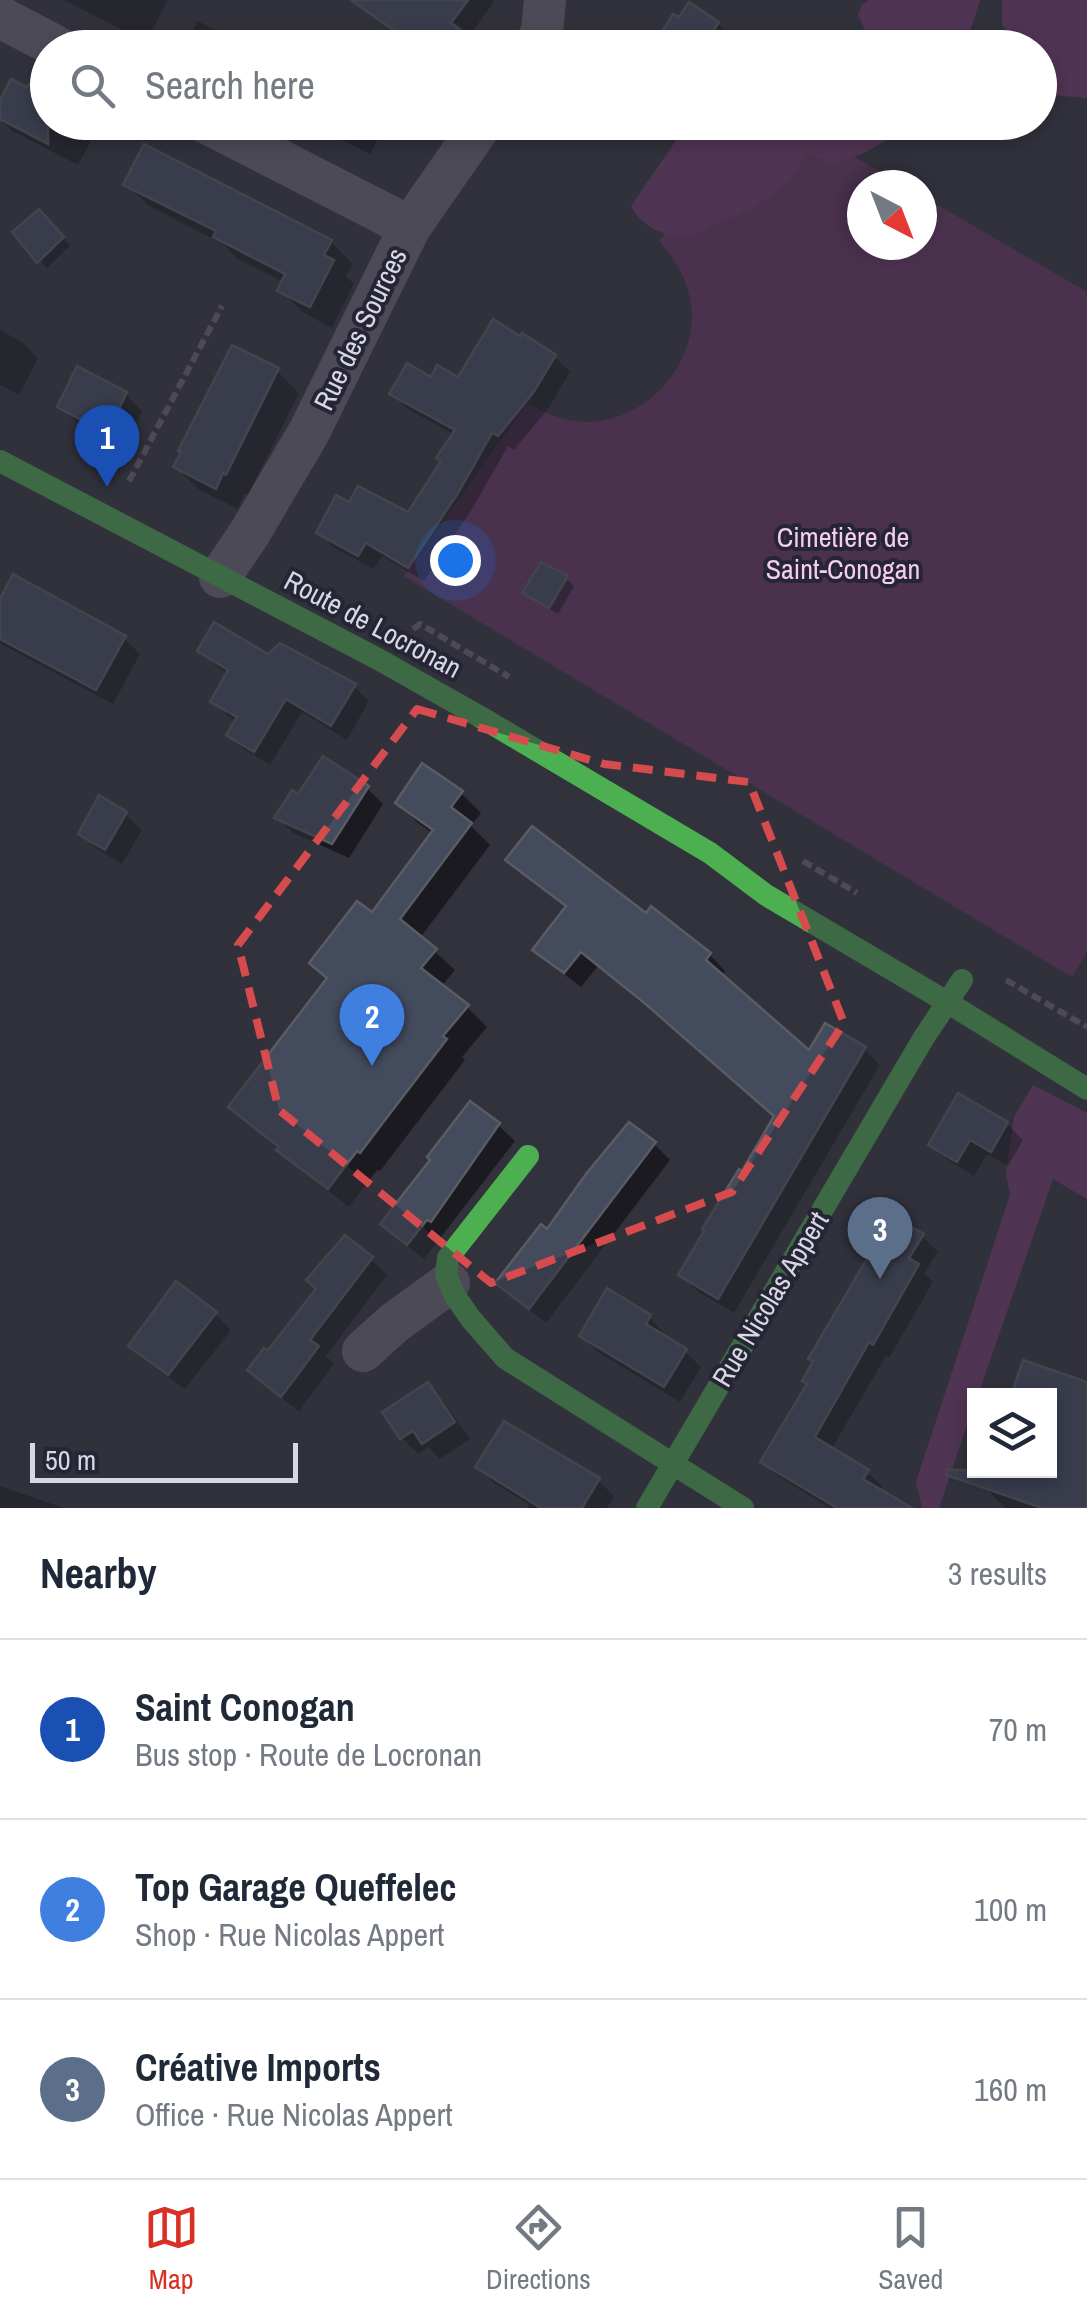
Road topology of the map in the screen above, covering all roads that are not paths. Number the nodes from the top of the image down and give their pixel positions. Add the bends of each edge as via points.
1 (545, 0) edge
2 (0, 17) edge
3 (542, 30) edge
4 (30, 33) edge
5 (240, 140) edge
6 (471, 140) edge
7 (410, 228) junction
8 (0, 461) edge
9 (220, 577) junction
10 (710, 853) junction
11 (819, 900) dead end
12 (962, 981) dead end
13 (947, 1002) junction
14 (1087, 1088) edge
15 (528, 1156) dead end
16 (449, 1283) junction
17 (363, 1351) dead end
18 (672, 1465) junction
19 (647, 1508) edge
20 (744, 1508) edge

1 - 3 street
2 - 4 street
5 - 7 street, Rue des Sources
6 - 7 street
7 - 9 street, Rue des Sources via 308,432
8 - 9 main road, Route de Locronan
9 - 10 main road, Route de Locronan via 433,690
10 - 11 main road, Route de Locronan
10 - 13 main road, Route de Locronan via 778,903
12 - 13 main road, Rue Nicolas Appert
13 - 14 main road, Route de Locronan
13 - 18 main road, Rue Nicolas Appert
15 - 16 main road via 448,1258
16 - 17 street
16 - 18 main road via 505,1358
18 - 19 main road, Rue Nicolas Appert
18 - 20 main road

